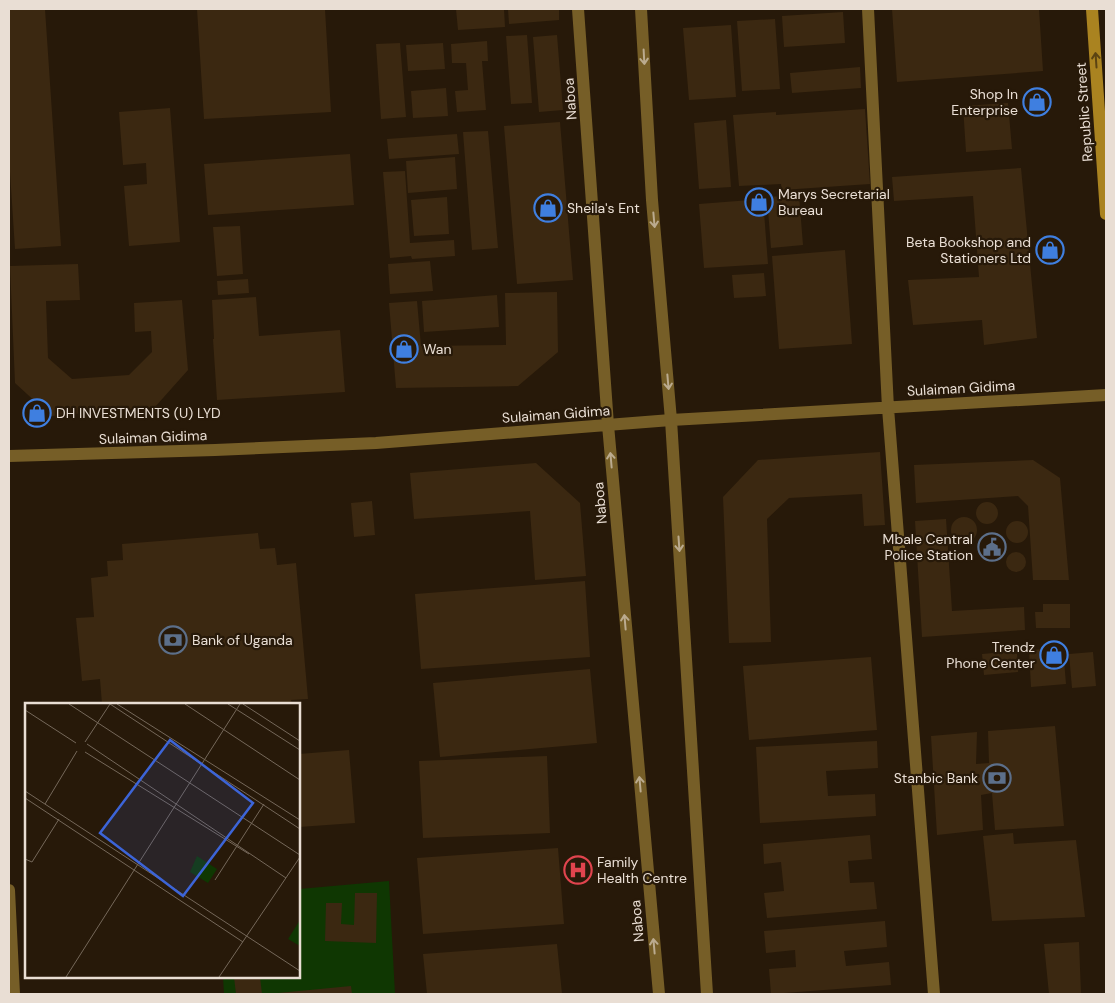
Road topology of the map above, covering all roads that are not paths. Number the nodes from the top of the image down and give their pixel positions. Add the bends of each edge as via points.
1 (578, 9) edge
2 (641, 9) edge
3 (868, 9) edge
4 (1092, 9) edge
5 (1106, 214) edge
6 (1106, 395) edge
7 (888, 408) junction
8 (671, 420) junction
9 (608, 425) junction
10 (9, 456) edge
11 (9, 890) edge
12 (14, 994) edge
13 (658, 994) edge
14 (707, 994) edge
15 (934, 994) edge

1 - 9 street, Naboa
2 -> 8 street via 652,200
3 - 7 street
5 -> 4 main road, Republic Street
6 - 7 street, Sulaiman Gidima
7 - 8 street, Sulaiman Gidima
7 - 15 street
8 - 9 street, Sulaiman Gidima
8 -> 14 street
9 - 10 street, Sulaiman Gidima via 376,443
13 -> 9 street, Naboa
11 - 12 street

